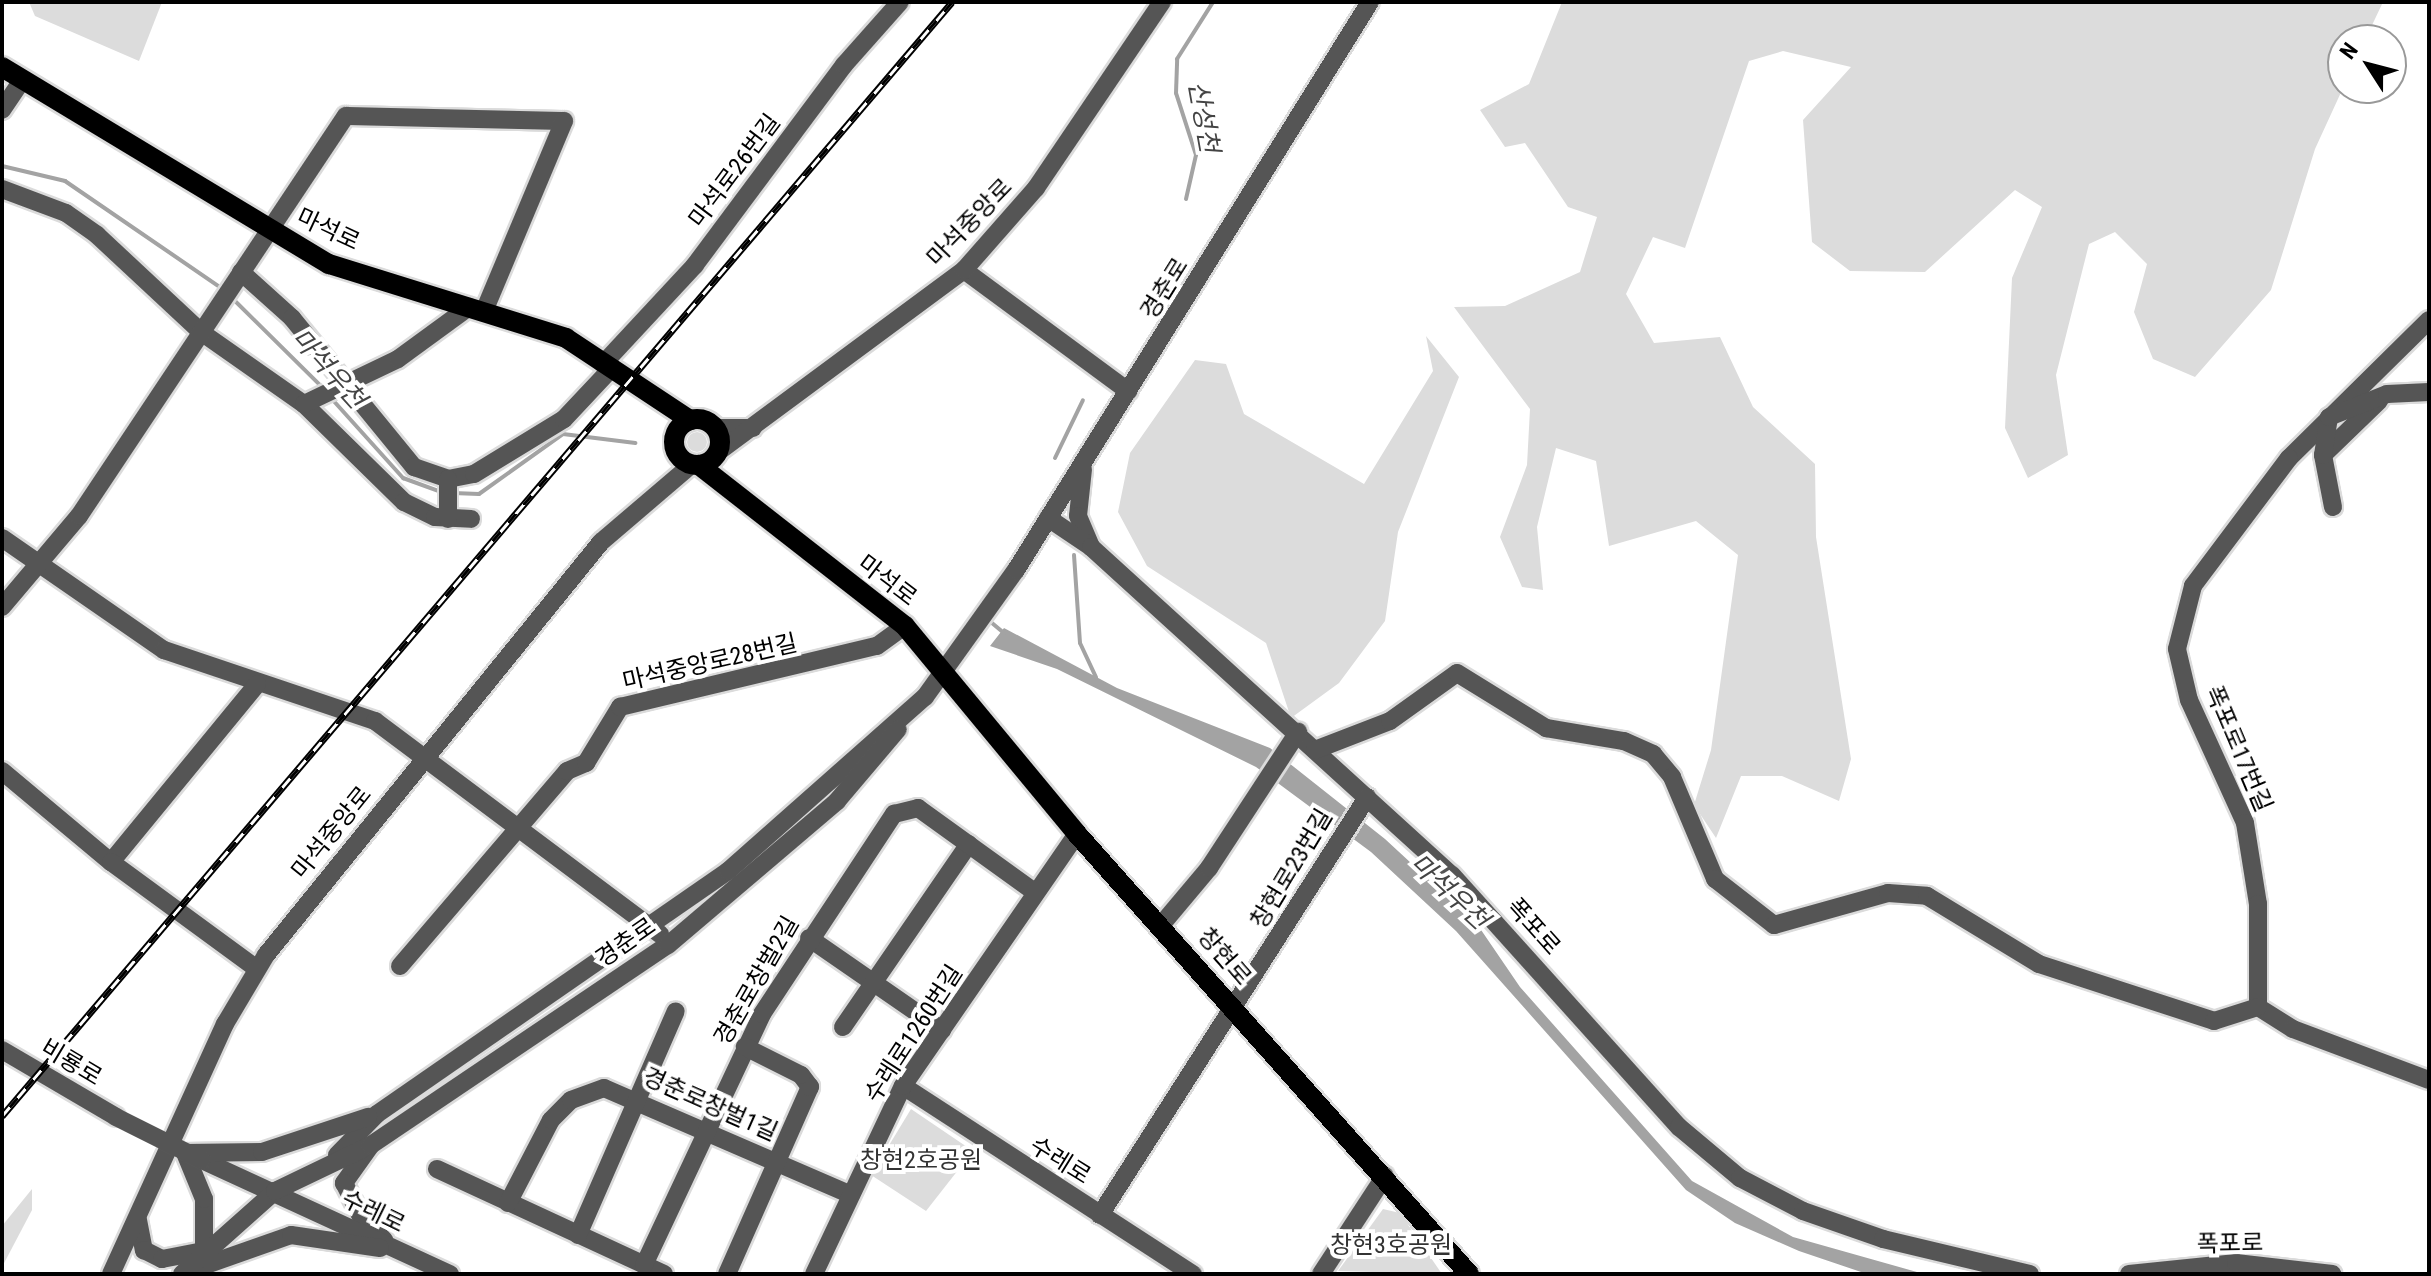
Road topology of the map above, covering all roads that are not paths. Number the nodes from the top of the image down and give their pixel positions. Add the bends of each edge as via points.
1 (900, 2) edge
2 (1162, 2) edge
3 (1370, 2) edge
4 (2, 67) edge
5 (22, 80) junction
6 (2, 110) edge
7 (2, 189) edge
8 (269, 231) junction
9 (964, 270) junction
10 (241, 272) junction
11 (476, 309) junction
12 (2429, 320) edge
13 (201, 332) junction
14 (607, 367) junction
15 (342, 383) junction
16 (1128, 391) junction
17 (2429, 392) edge
18 (2387, 394) junction
19 (650, 397) junction
20 (309, 401) junction
21 (2329, 417) junction
22 (690, 420) junction
23 (715, 428) junction
24 (756, 428) junction
25 (718, 452) junction
26 (2323, 455) junction
27 (686, 456) junction
28 (1084, 461) junction
29 (448, 482) junction
30 (2333, 507) dead end
31 (447, 513) junction
32 (1048, 518) junction
33 (471, 519) dead end
34 (2, 538) edge
35 (1091, 547) junction
36 (39, 564) junction
37 (2, 607) edge
38 (905, 626) junction
39 (944, 671) junction
40 (257, 684) junction
41 (904, 720) junction
42 (1298, 732) junction
43 (1315, 750) junction
44 (426, 757) junction
45 (2, 771) edge
46 (1362, 803) junction
47 (519, 830) junction
48 (1077, 834) junction
49 (969, 844) junction
50 (111, 862) junction
51 (1036, 893) junction
52 (1162, 924) junction
53 (654, 925) junction
54 (809, 938) junction
55 (668, 945) junction
56 (400, 966) dead end
57 (257, 969) junction
58 (873, 980) junction
59 (2258, 1007) junction
60 (1234, 1008) junction
61 (676, 1011) dead end
62 (843, 1027) dead end
63 (942, 1030) junction
64 (745, 1047) junction
65 (2, 1050) edge
66 (2429, 1080) edge
67 (903, 1086) junction
68 (638, 1099) junction
69 (377, 1114) junction
70 (705, 1129) junction
71 (371, 1145) junction
72 (337, 1155) junction
73 (193, 1156) junction
74 (777, 1161) junction
75 (437, 1169) dead end
76 (1385, 1176) junction
77 (275, 1191) junction
78 (851, 1195) junction
79 (508, 1203) junction
80 (1100, 1215) junction
81 (137, 1217) junction
82 (578, 1235) junction
83 (395, 1250) junction
84 (204, 1251) junction
85 (644, 1265) junction
86 (111, 1274) edge
87 (183, 1274) edge
88 (450, 1274) edge
89 (664, 1274) edge
90 (727, 1274) edge
91 (814, 1274) edge
92 (1193, 1274) edge
93 (1321, 1274) edge
94 (1469, 1274) edge
95 (2030, 1274) edge
96 (2129, 1274) edge
97 (2332, 1274) edge

1 - 14 street, 마석로26번길 via 844,65 695,265
2 - 9 street, 마석중앙로 via 1036,188
3 - 16 street, 경춘로
4 - 5 main road, 마석로
5 - 6 street
5 - 8 main road, 마석로
7 - 13 street via 66,213
8 - 10 street
8 - 11 main road, 마석로 via 329,264
8 - 11 street via 346,116 564,121
9 - 16 street
9 - 24 street, 마석중앙로
10 - 13 street
10 - 15 street
11 - 14 main road, 마석로 via 566,338
11 - 15 street via 398,359
12 - 21 street, 폭포로17번길
13 - 20 street
13 - 36 street
14 - 19 main road, 마석로
14 - 29 street, 마석로26번길 via 564,419 474,474
15 - 20 street
15 - 29 street via 414,467
16 - 28 street, 경춘로
17 - 18 street
18 - 21 street
18 - 26 street
19 - 22 main road, 마석로
19 - 27 main road, 마석로
20 - 31 street via 404,502
21 - 26 street
21 - 59 street, 폭포로17번길 via 2289,458 2193,586 2177,649 2189,700 2245,823 2258,904
22 - 23 main road, 마석로
22 - 27 main road
23 - 24 street
23 - 25 main road
24 - 25 street, 마석중앙로
25 - 27 main road
26 - 30 street
27 - 38 main road, 마석로 via 714,483
27 - 44 street, 마석중앙로 via 673,480 601,542
28 - 32 street, 경춘로
28 - 35 street via 1078,516
29 - 31 street
31 - 33 street
32 - 35 street, 폭포로
32 - 39 street, 경춘로
34 - 36 street
35 - 42 street, 폭포로
36 - 37 street
36 - 40 street via 137,635
38 - 39 main road, 마석로
38 - 47 street, 마석중앙로28번길 via 877,646 620,707 586,763 567,771
39 - 41 street, 경춘로
39 - 48 main road, 창현로
40 - 44 street via 352,710
40 - 50 street
41 - 53 street, 경춘로
41 - 55 street, 경춘로 via 880,758 837,801
42 - 43 street, 폭포로
42 - 52 street via 1209,868
43 - 46 street, 폭포로
43 - 59 street via 1390,721 1457,673 1546,728 1624,741 1653,754 1672,777 1715,879 1774,925 1888,893 1927,896 2039,964 2214,1021
44 - 47 street
44 - 57 street, 마석중앙로
45 - 50 street
46 - 60 street, 창현로23번길
46 - 95 street, 폭포로 via 1498,923 1679,1127 1740,1178 1803,1211 1883,1239
47 - 53 street
47 - 56 street, 마석중앙로28번길
48 - 51 street, 수레로1260번길
48 - 52 main road, 창현로
49 - 51 street, 경춘로창벌2길
49 - 54 street, 경춘로창벌2길 via 918,808 902,808
49 - 58 street
50 - 57 street
51 - 63 street, 수레로1260번길
52 - 60 main road, 창현로
53 - 55 street
53 - 69 street, 경춘로
54 - 58 street
54 - 64 street, 경춘로창벌2길
55 - 71 street, 경춘로
57 - 81 street, 마석중앙로
58 - 62 street
58 - 63 street
59 - 66 street via 2293,1029
60 - 76 main road, 창현로
60 - 80 street, 창현로23번길
61 - 68 street
63 - 67 street, 수레로1260번길
64 - 70 street, 경춘로창벌2길
64 - 74 street via 801,1075 810,1087
65 - 73 street, 비룡로, bridge
67 - 78 street, 수레로1260번길
67 - 80 street, 수레로
68 - 70 street, 경춘로창벌1길
68 - 79 street, 경춘로창벌1길 via 604,1088 571,1100 539,1137
68 - 82 street
69 - 72 street, 경춘로
69 - 73 street via 284,1147
70 - 74 street, 경춘로창벌1길
70 - 85 street, 경춘로창벌2길
71 - 72 street, 경춘로
71 - 83 street via 344,1183 360,1215
72 - 77 street, 경춘로
73 - 77 street
73 - 84 street via 194,1178 204,1199
74 - 78 street, 경춘로창벌1길
74 - 90 street
75 - 79 street
76 - 93 street
76 - 94 main road, 창현로
77 - 83 street, 수레로
77 - 84 street, 경춘로
78 - 91 street, 수레로1260번길
79 - 82 street
80 - 92 street, 수레로
81 - 84 street via 144,1250 162,1259
81 - 86 street, 마석중앙로
82 - 85 street
83 - 87 street via 291,1235
83 - 88 street, 수레로
84 - 87 street, 경춘로
85 - 89 street
96 - 97 street, 폭포로 via 2236,1263

